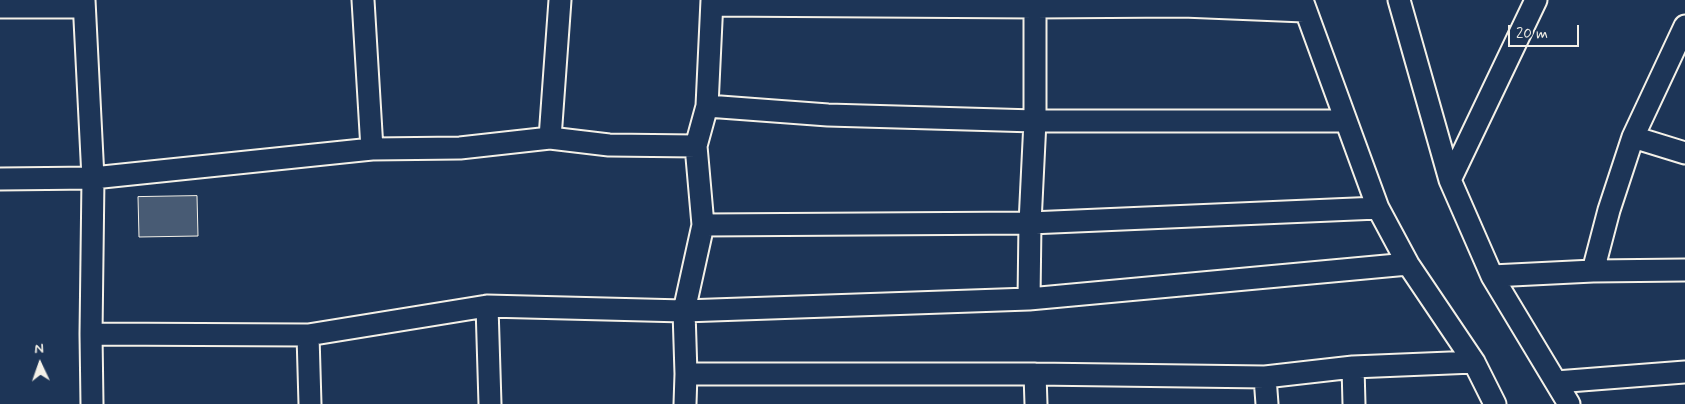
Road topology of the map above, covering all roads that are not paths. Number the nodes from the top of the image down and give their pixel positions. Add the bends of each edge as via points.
1 (364, 0) edge
2 (560, 0) edge
3 (1400, 0) edge
4 (1536, 0) edge
5 (712, 3) edge
6 (84, 4) edge
7 (1035, 4) edge
8 (1303, 5) edge
9 (0, 8) edge
10 (1683, 35) edge
11 (707, 106) junction
12 (1035, 121) junction
13 (1346, 121) junction
14 (1633, 137) junction
15 (550, 138) junction
16 (696, 146) junction
17 (372, 149) junction
18 (1685, 153) edge
19 (93, 178) junction
20 (0, 179) edge
21 (1450, 180) junction
22 (1378, 208) junction
23 (1030, 223) junction
24 (703, 225) junction
25 (1408, 264) junction
26 (1685, 270) edge
27 (1593, 271) junction
28 (1492, 276) junction
29 (1029, 299) junction
30 (487, 306) junction
31 (684, 311) junction
32 (91, 334) junction
33 (308, 335) junction
34 (1474, 362) junction
35 (1353, 367) junction
36 (1685, 372) edge
37 (686, 374) junction
38 (1035, 374) junction
39 (1265, 376) junction
40 (1556, 382) junction
41 (92, 404) edge
42 (310, 404) edge
43 (490, 404) edge
44 (685, 404) edge
45 (1036, 404) edge
46 (1267, 404) edge
47 (1354, 404) edge
48 (1495, 404) edge
49 (1569, 404) edge

1 - 17 street
2 - 15 street
3 - 21 street
4 - 21 street
5 - 7 street
5 - 11 street
6 - 9 street
6 - 19 street
7 - 8 street
7 - 12 street
8 - 13 street
10 - 14 street
11 - 12 street via 828,115
11 - 16 street
12 - 13 street
12 - 23 street
13 - 22 street
14 - 18 street
14 - 27 street via 1608,210
15 - 16 street via 609,145
15 - 17 street via 460,148
16 - 24 street
17 - 19 street
19 - 20 street
19 - 32 street
21 - 28 street
22 - 23 street
22 - 25 street
23 - 24 street
23 - 29 street
24 - 31 street
25 - 29 street
25 - 34 street
26 - 27 street
27 - 28 street
28 - 40 street
29 - 31 street
30 - 31 street
30 - 33 street
30 - 43 street
31 - 37 street
32 - 33 street
32 - 41 street
33 - 42 street
34 - 35 street
34 - 48 street
35 - 39 street
35 - 47 street
36 - 40 street
37 - 38 street
37 - 44 street
38 - 39 street
38 - 45 street
39 - 46 street
40 - 49 street

